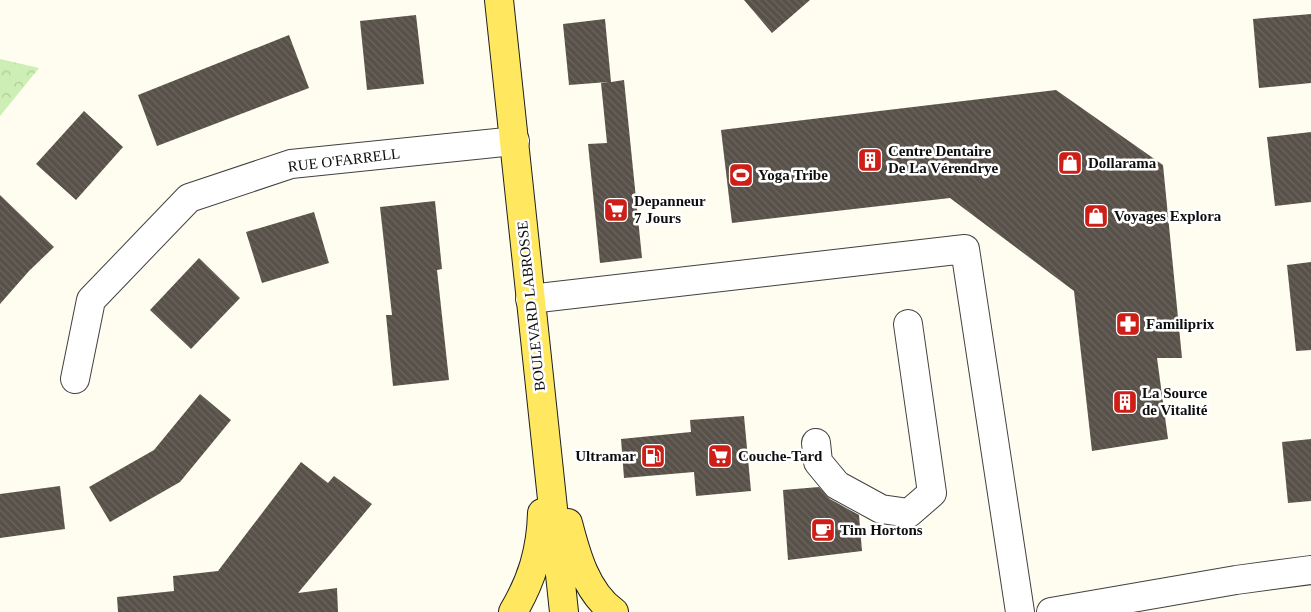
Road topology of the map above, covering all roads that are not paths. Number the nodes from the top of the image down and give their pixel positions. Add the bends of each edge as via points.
1 (499, 0) edge
2 (514, 142) junction
3 (530, 299) junction
4 (908, 324) dead end
5 (75, 379) dead end
6 (544, 429) junction
7 (816, 443) dead end
8 (1311, 570) edge
9 (513, 612) edge
10 (564, 612) edge
11 (614, 612) edge
12 (1020, 612) edge
13 (1051, 612) edge

1 - 2 main road, BOULEVARD LABROSSE
2 - 3 main road, BOULEVARD LABROSSE
2 - 5 street, RUE O'FARRELL via 291,164 189,198 91,300
3 - 6 main road, BOULEVARD LABROSSE
3 - 12 street via 965,249
4 - 7 street via 932,494 908,513 881,509 837,485 818,462
6 - 9 main road via 541,542 530,577
6 - 10 main road, BOULEVARD LABROSSE
6 - 11 main road via 577,558 592,588
8 - 13 street via 1231,580

